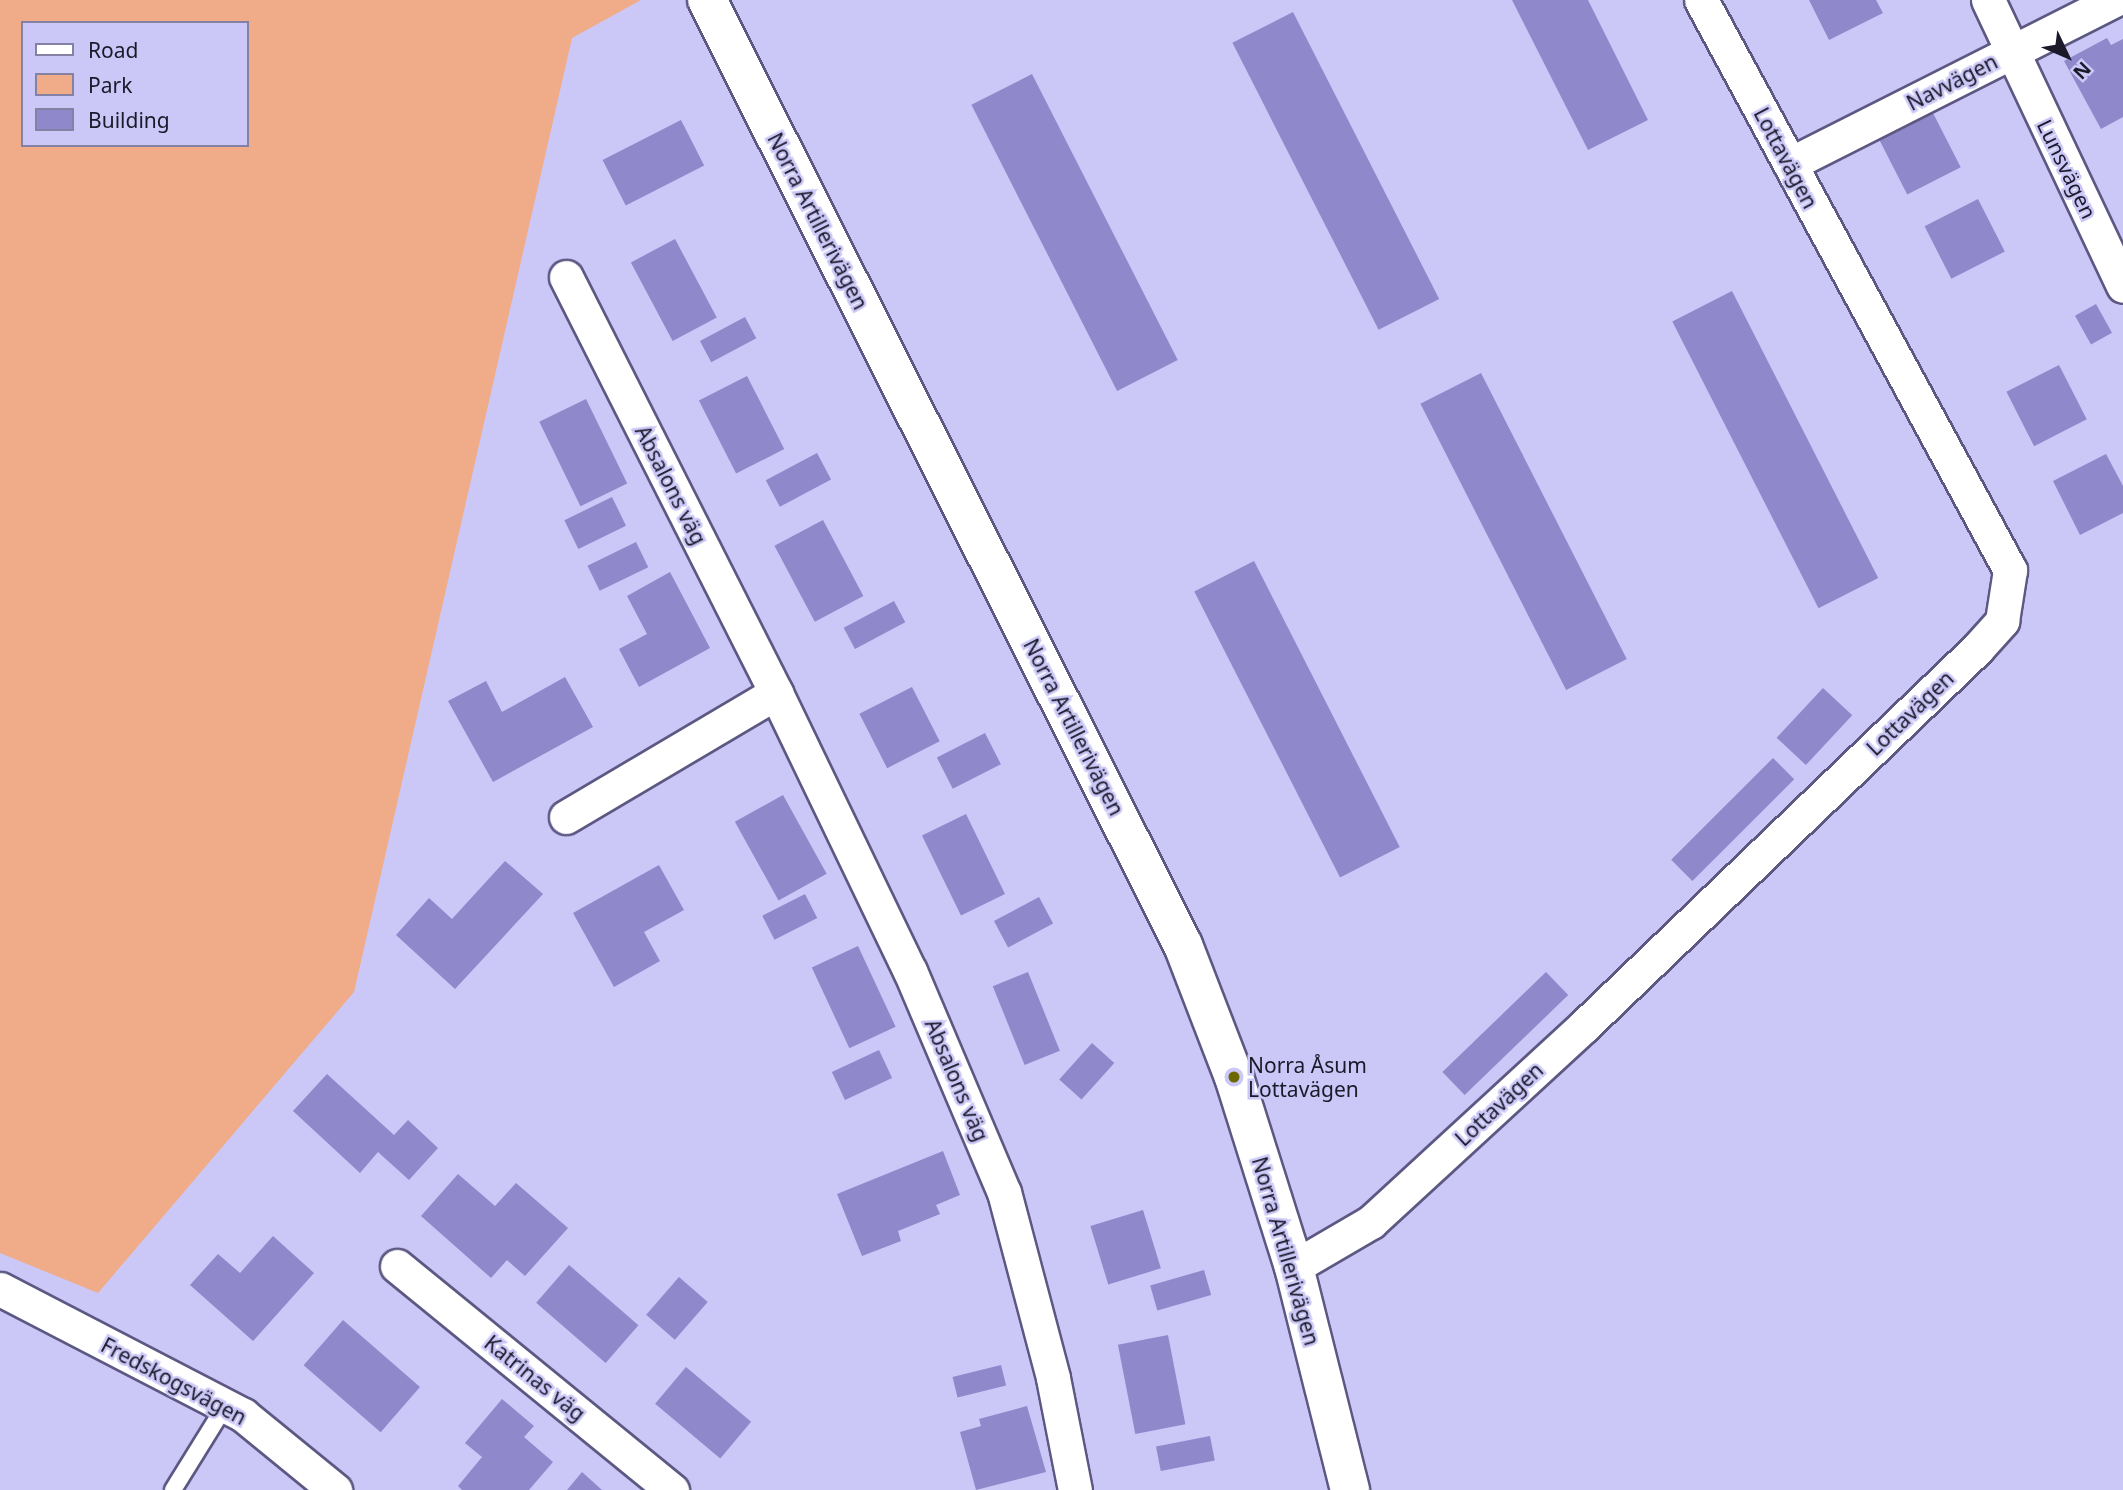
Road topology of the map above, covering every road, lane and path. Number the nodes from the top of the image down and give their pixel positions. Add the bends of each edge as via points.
1 (707, 0) edge
2 (1701, 0) edge
3 (1988, 0) edge
4 (2115, 0) edge
5 (2010, 52) junction
6 (1790, 164) junction
7 (566, 277) dead end
8 (2123, 286) edge
9 (776, 692) junction
10 (566, 817) dead end
11 (397, 1266) dead end
12 (1294, 1267) junction
13 (0, 1289) edge
14 (225, 1406) junction
15 (173, 1490) edge
16 (335, 1490) edge
17 (673, 1490) edge
18 (1075, 1490) edge
19 (1350, 1490) edge

1 - 12 street, Norra Artillerivägen via 1183,945 1234,1077
2 - 6 street, Lottavägen
3 - 5 street, Lunsvägen
4 - 5 street, Navvägen
5 - 6 street, Navvägen
5 - 8 street, Lunsvägen
6 - 12 street, Lottavägen via 2010,570 2003,621 1584,1026 1371,1222
7 - 9 street, Absalons väg
9 - 10 street
9 - 18 street, Absalons väg via 910,971 1004,1192 1053,1378
11 - 17 street, Katrinas väg
12 - 19 street, Norra Artillerivägen
13 - 14 street, Fredskogsvägen
14 - 15 lane
14 - 16 street, Fredskogsvägen via 243,1415

